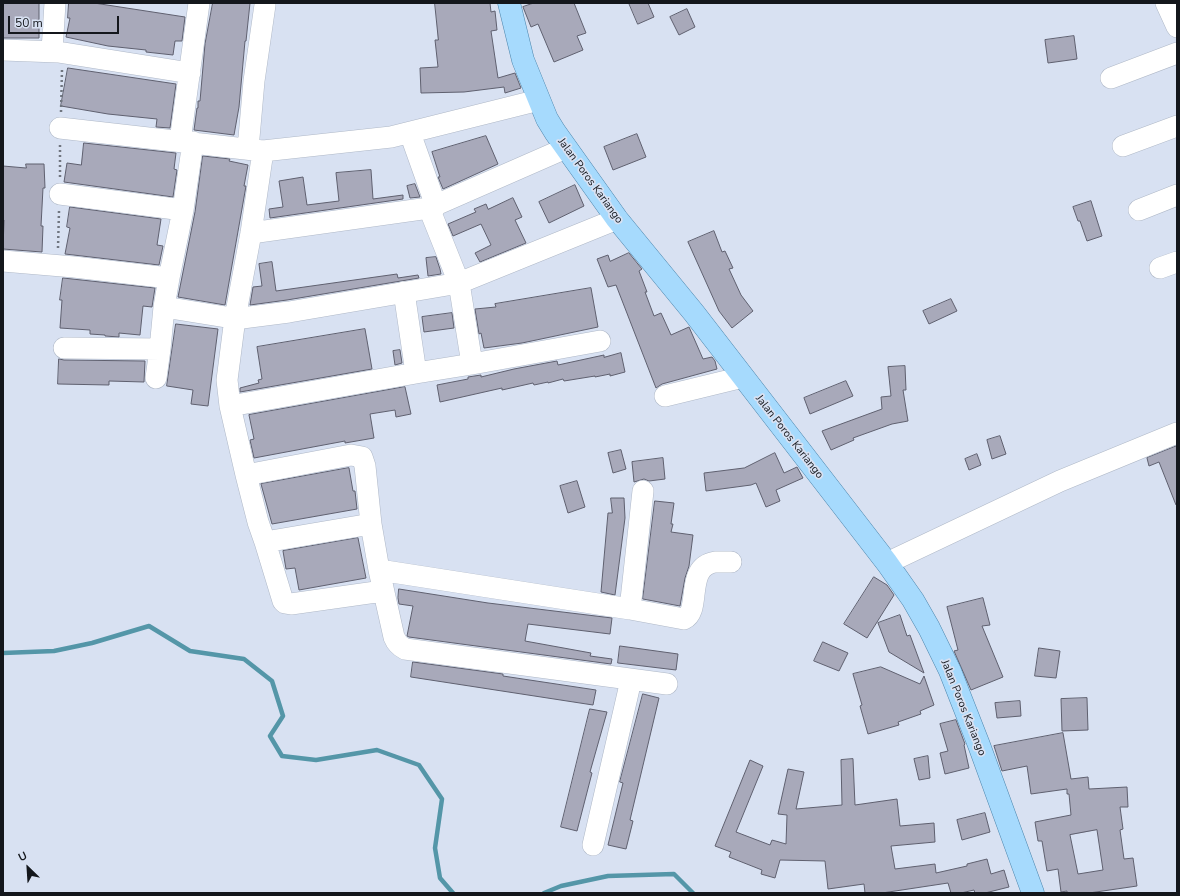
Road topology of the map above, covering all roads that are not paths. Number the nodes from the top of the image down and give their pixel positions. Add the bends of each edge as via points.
1 (54, 3) edge
2 (196, 3) edge
3 (509, 3) edge
4 (1166, 3) edge
5 (264, 5) dead end
6 (1177, 27) edge
7 (3, 50) edge
8 (58, 52) junction
9 (1177, 53) edge
10 (190, 73) junction
11 (1111, 78) dead end
12 (539, 100) junction
13 (1177, 126) edge
14 (60, 128) road end
15 (410, 133) junction
16 (187, 141) junction
17 (1123, 146) dead end
18 (566, 148) junction
19 (255, 150) junction
20 (60, 194) road end
21 (1177, 195) edge
22 (432, 207) junction
23 (183, 210) junction
24 (1139, 210) dead end
25 (617, 219) junction
26 (251, 234) junction
27 (3, 261) edge
28 (168, 278) junction
29 (459, 283) junction
30 (404, 292) junction
31 (164, 307) junction
32 (235, 318) junction
33 (600, 341) dead end
34 (64, 348) dead end
35 (160, 349) junction
36 (472, 364) junction
37 (416, 374) junction
38 (743, 377) junction
39 (156, 378) dead end
40 (664, 396) dead end
41 (230, 406) junction
42 (1177, 433) edge
43 (246, 475) junction
44 (643, 491) dead end
45 (371, 524) junction
46 (265, 542) junction
47 (731, 562) dead end
48 (887, 563) junction
49 (379, 570) junction
50 (383, 591) junction
51 (630, 609) junction
52 (631, 680) junction
53 (667, 684) dead end
54 (593, 844) dead end
55 (1033, 893) edge

1 - 8 street
2 - 10 street
3 - 12 main road, Jalan Poros Kariango via 523,60
4 - 6 street
5 - 19 street via 254,81
7 - 8 street
8 - 10 street
9 - 11 street
10 - 16 street
12 - 15 street
12 - 18 main road, Jalan Poros Kariango via 547,119
13 - 17 street
14 - 16 street
15 - 19 street
15 - 22 street
16 - 19 street
16 - 23 street
18 - 22 street
18 - 25 main road, Jalan Poros Kariango
19 - 26 street
20 - 23 street
21 - 24 street
22 - 26 street
22 - 29 street
23 - 28 street
25 - 29 street
25 - 38 main road, Jalan Poros Kariango
26 - 32 street
27 - 28 street
28 - 31 street
29 - 30 street
29 - 36 street
30 - 32 street via 288,312
30 - 37 street
31 - 32 street
31 - 35 street
32 - 41 street via 227,371
33 - 36 street
34 - 35 street
35 - 39 street
36 - 37 street
37 - 41 street
38 - 40 street
38 - 48 main road, Jalan Poros Kariango
41 - 43 street
42 - 48 street via 1060,480
43 - 45 street via 357,455 362,458 365,466
43 - 46 street
44 - 51 street
45 - 46 street
45 - 49 street
46 - 50 street via 285,603
47 - 51 street via 714,562 701,572 697,577 690,615 684,619
48 - 55 main road, Jalan Poros Kariango via 916,604 950,671
49 - 50 street
49 - 51 street
50 - 52 street via 394,637 405,649
52 - 53 street
52 - 54 street

